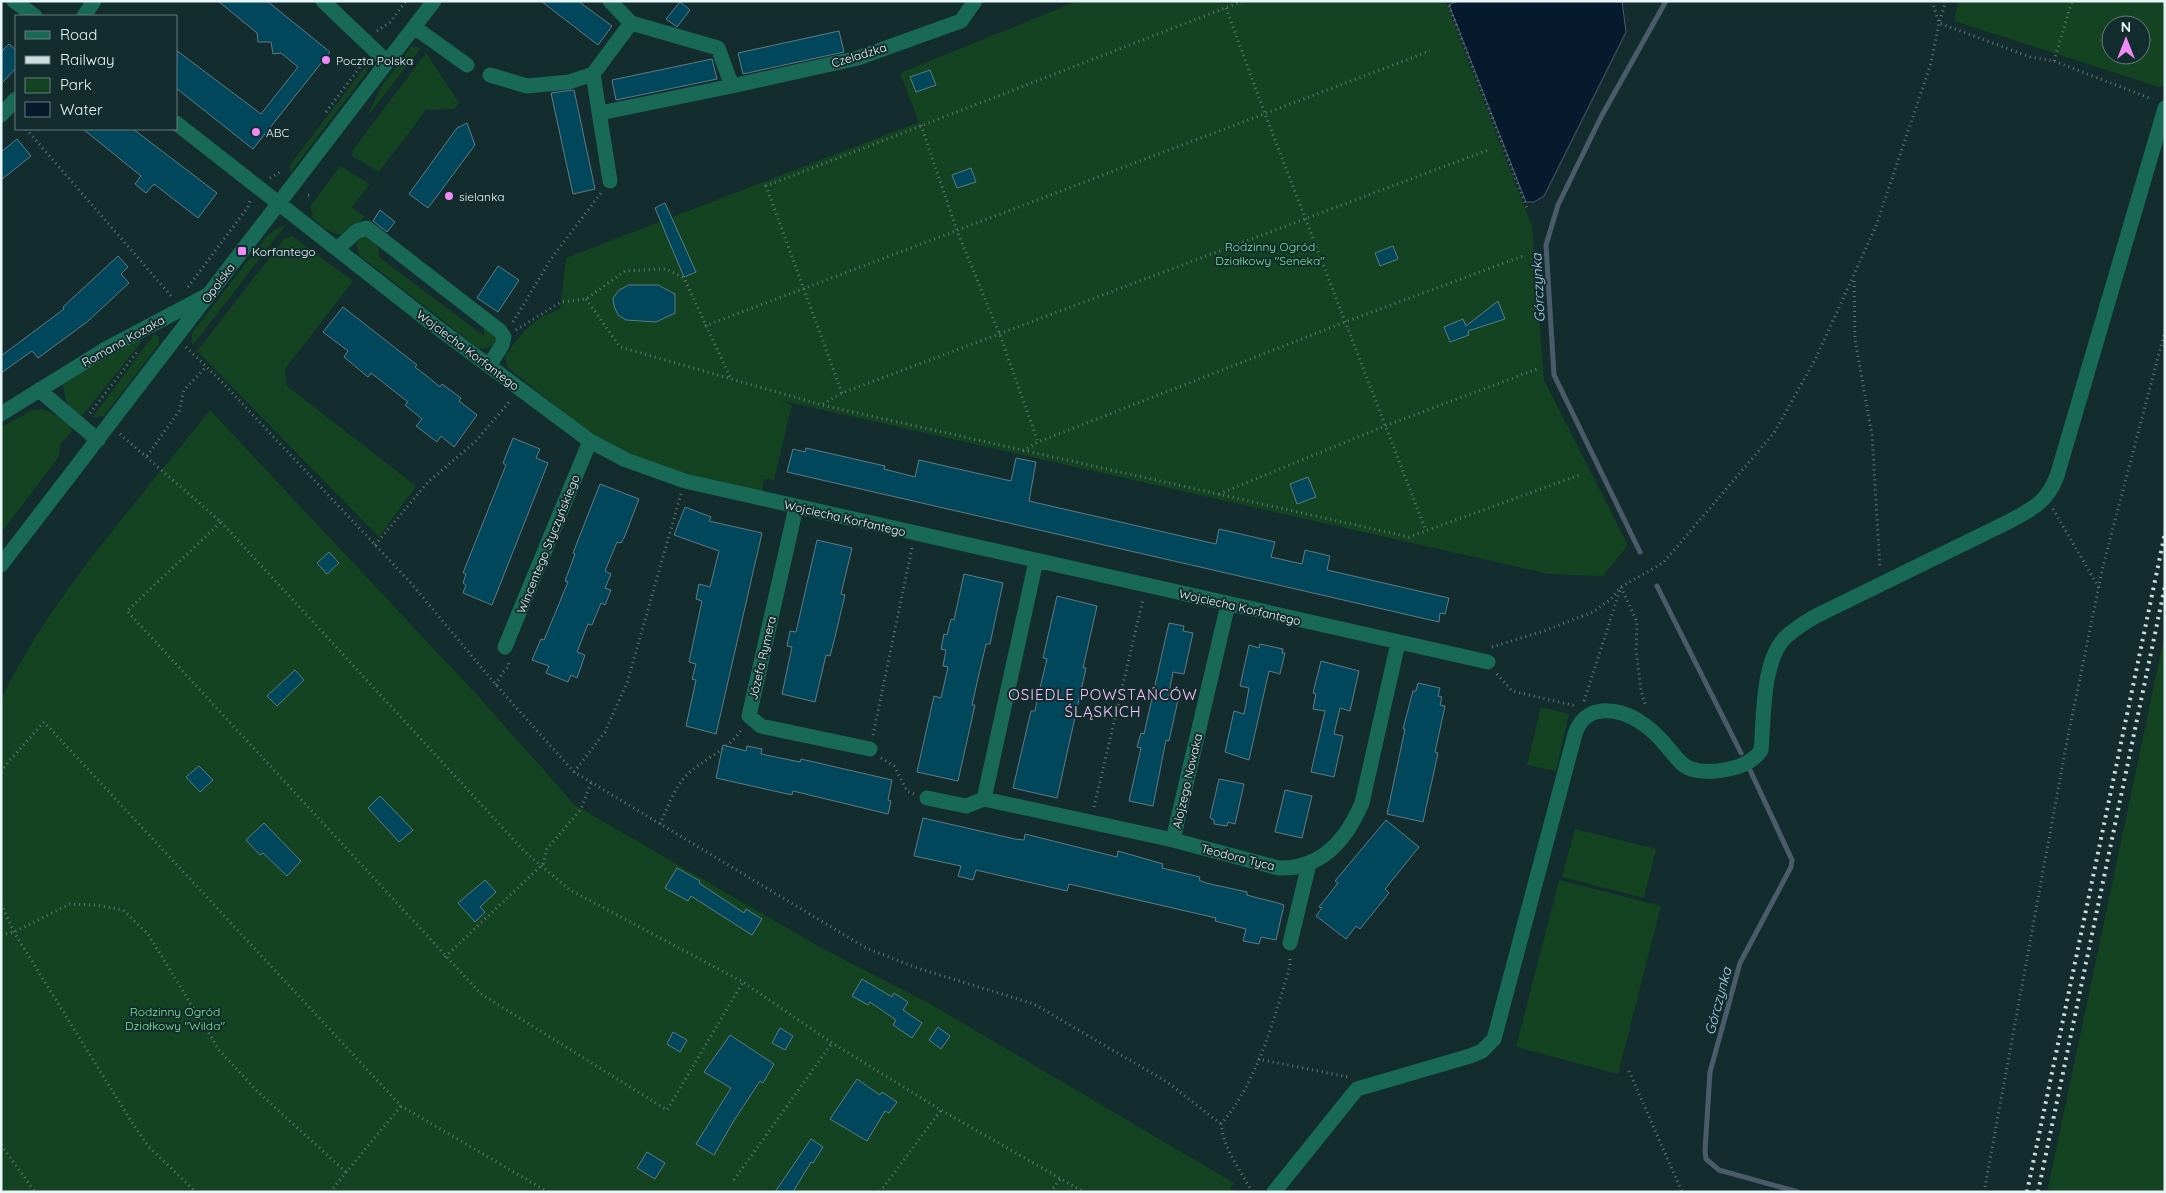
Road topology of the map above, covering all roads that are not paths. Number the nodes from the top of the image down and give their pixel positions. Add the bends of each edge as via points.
1 (14, 1) edge
2 (94, 1) edge
3 (323, 1) edge
4 (434, 1) edge
5 (610, 1) edge
6 (975, 1) edge
7 (34, 15) edge
8 (85, 15) edge
9 (631, 23) junction
10 (414, 27) junction
11 (387, 62) junction
12 (467, 65) dead end
13 (593, 74) junction
14 (490, 75) dead end
15 (732, 86) junction
16 (15, 100) edge
17 (2162, 104) edge
18 (600, 113) junction
19 (1, 115) edge
20 (178, 125) edge
21 (610, 182) road end
22 (279, 204) junction
23 (337, 250) junction
24 (209, 294) junction
25 (489, 366) junction
26 (39, 390) junction
27 (1, 414) edge
28 (98, 440) junction
29 (590, 440) junction
30 (796, 507) junction
31 (1036, 561) junction
32 (1, 565) edge
33 (1228, 604) junction
34 (1398, 643) junction
35 (505, 647) road end
36 (1488, 662) road end
37 (870, 749) road end
38 (927, 798) road end
39 (984, 800) junction
40 (1173, 840) junction
41 (1309, 864) junction
42 (1290, 943) road end
43 (1274, 1192) edge

1 - 7 street
2 - 8 street
3 - 11 street
4 - 10 street, Opolska
5 - 9 street
6 - 15 street, Czeladzka via 961,21 858,58
9 - 13 street
9 - 15 street via 718,48
10 - 11 street, Opolska
10 - 12 street
11 - 22 street, Opolska
13 - 14 street via 569,82 527,86
13 - 18 street
15 - 18 street, Czeladzka
16 - 19 street
17 - 43 street via 2057,476 2046,498 2010,521 1814,616 1784,640 1768,676 1761,750 1753,759 1726,770 1692,769 1684,765 1654,732 1631,716 1610,711 1588,716 1577,727 1497,1032 1489,1046 1470,1056 1365,1085 1350,1094
18 - 21 street
20 - 22 street, Wojciecha Korfantego
22 - 23 street, Wojciecha Korfantego
22 - 24 street, Opolska
23 - 25 street, Wojciecha Korfantego
23 - 25 street via 357,231 367,228 500,331 504,337 502,345
24 - 26 street, Romana Kozaka via 104,350
24 - 28 street, Opolska
25 - 29 street, Wojciecha Korfantego
26 - 27 street, Romana Kozaka
26 - 28 street
28 - 32 street, Opolska
29 - 30 street, Wojciecha Korfantego via 626,460 685,482
29 - 35 street, Wincentego Styczyńskiego
30 - 31 street, Wojciecha Korfantego
30 - 37 street, Józefa Rymera via 749,716 761,726
31 - 33 street, Wojciecha Korfantego
31 - 39 street
33 - 34 street, Wojciecha Korfantego
33 - 40 street, Alojzego Nowaka
34 - 36 street, Wojciecha Korfantego
34 - 41 street, Teodora Tyca via 1362,803 1337,846
38 - 39 street, Teodora Tyca via 966,806
39 - 40 street, Teodora Tyca
40 - 41 street, Teodora Tyca via 1279,868
41 - 42 street

